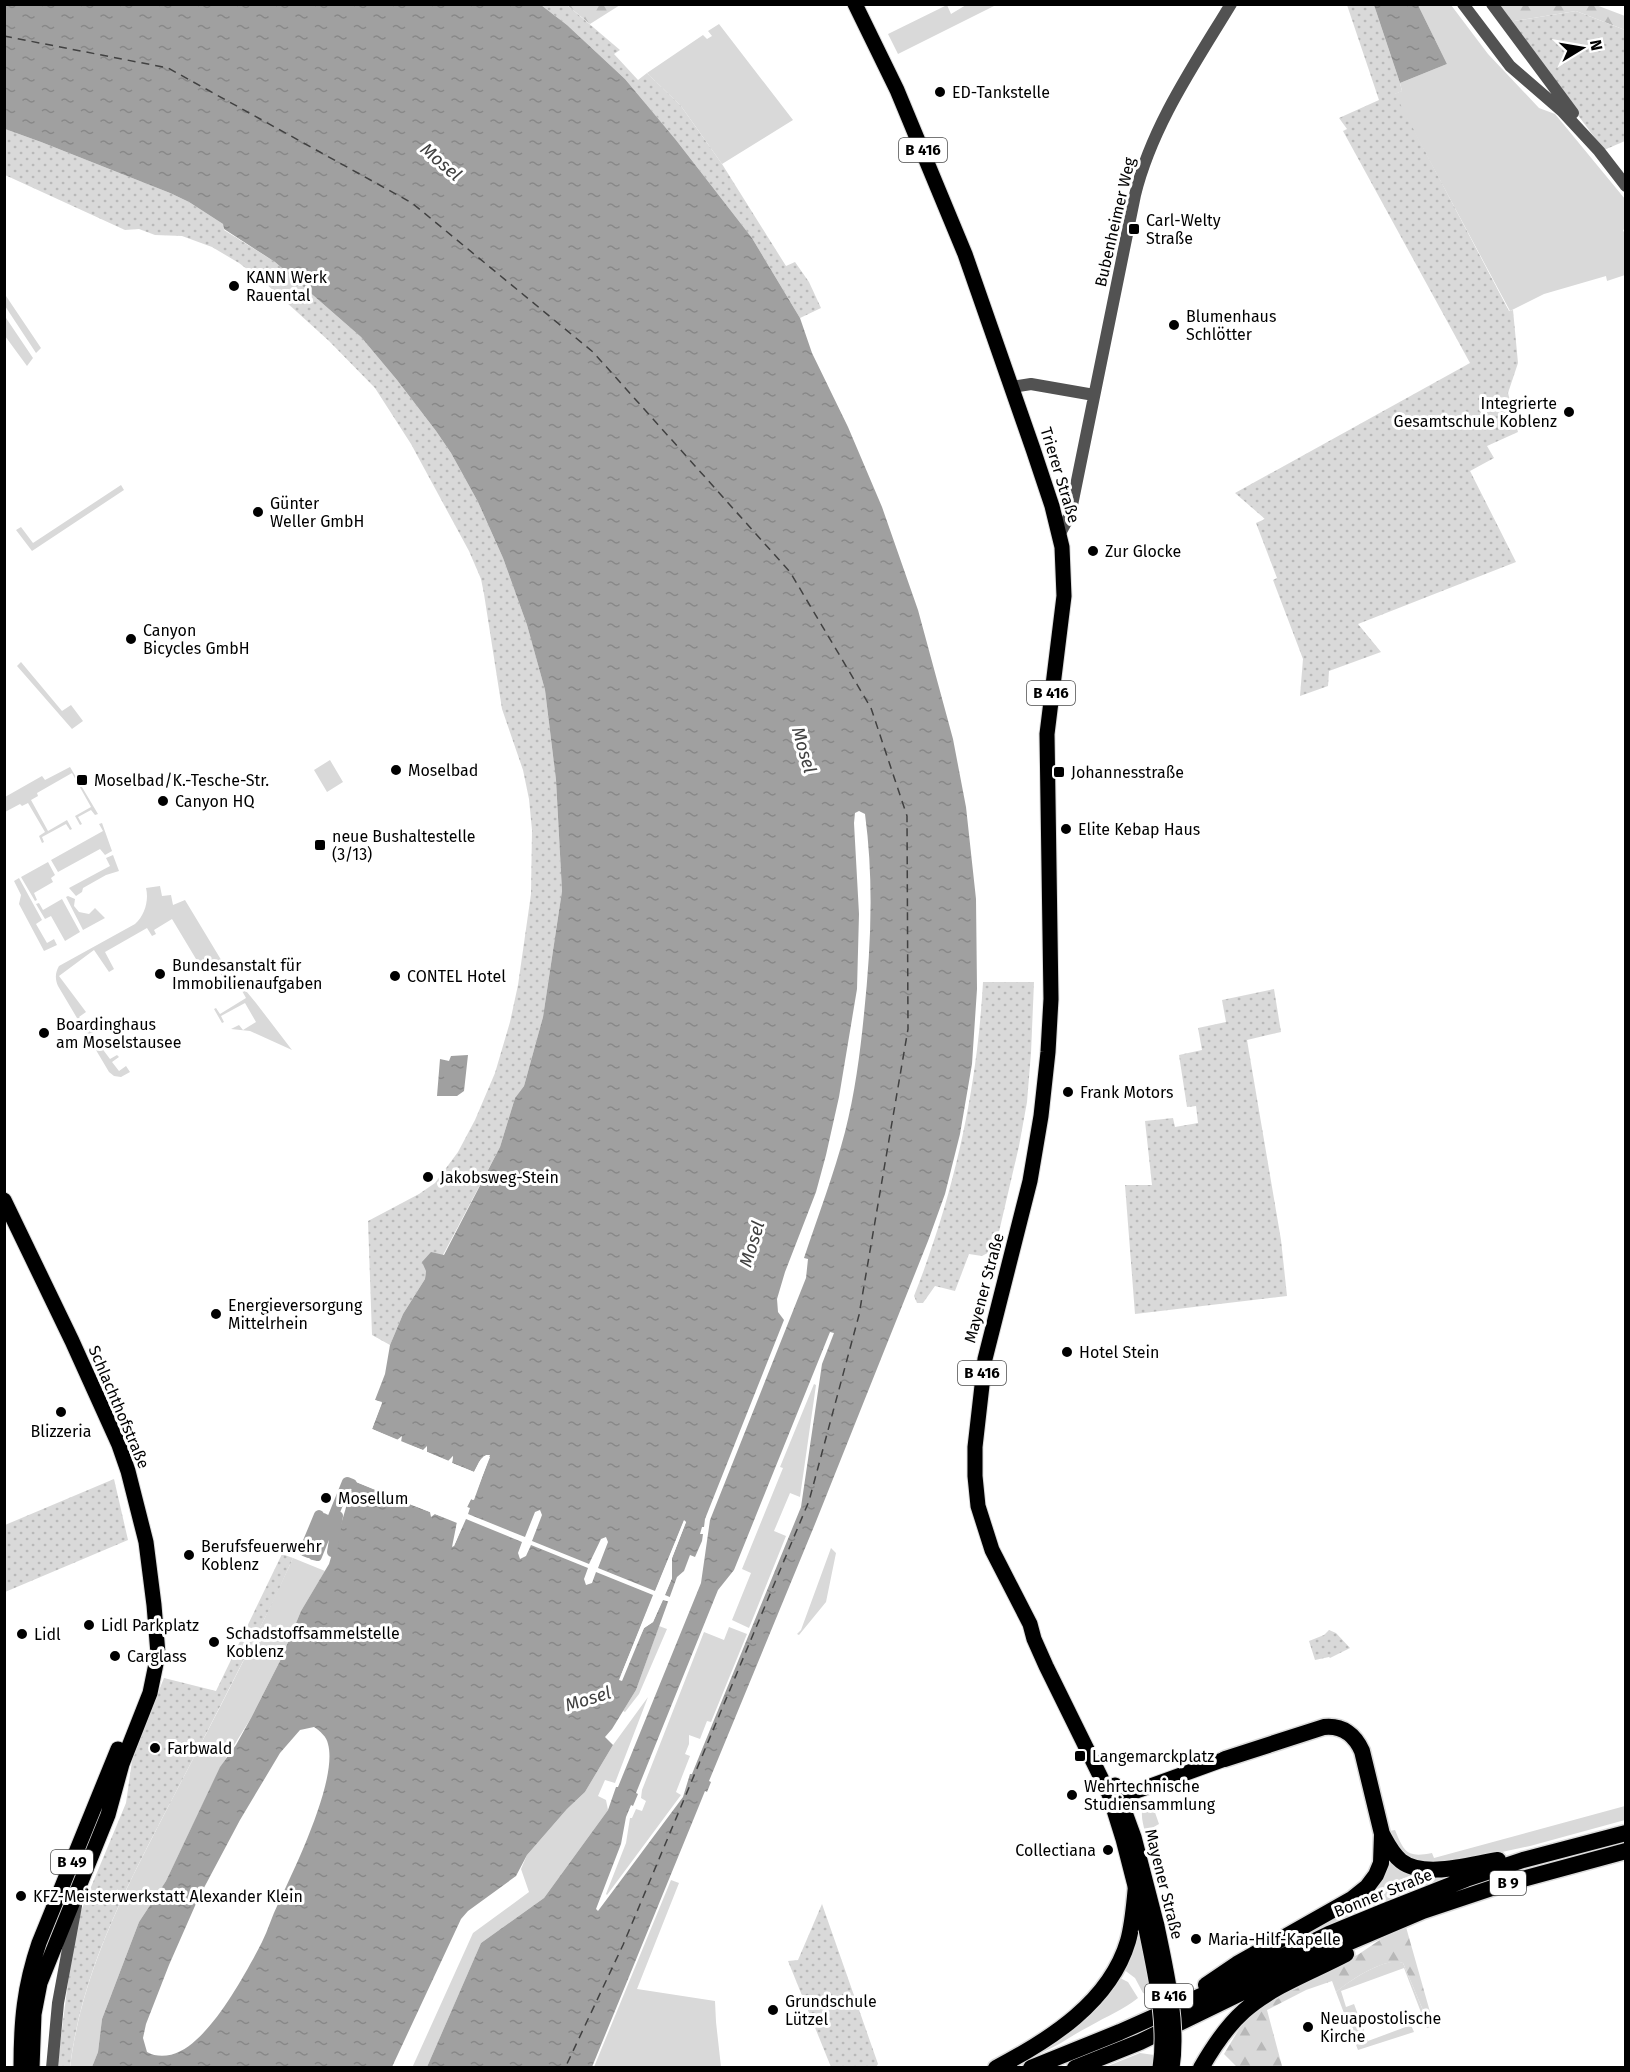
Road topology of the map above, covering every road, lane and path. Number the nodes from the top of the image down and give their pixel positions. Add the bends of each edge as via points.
1 (855, 4) edge
2 (1232, 4) edge
3 (1463, 4) edge
4 (1492, 4) edge
5 (1599, 152) junction
6 (1626, 186) edge
7 (1012, 387) junction
8 (1094, 395) junction
9 (1073, 494) junction
10 (1052, 506) junction
11 (1059, 535) junction
12 (1050, 988) joint
13 (4, 1200) edge
14 (1030, 1624) junction
15 (154, 1676) junction
16 (1225, 1759) joint
17 (1120, 1797) junction
18 (1626, 1833) edge
19 (1382, 1834) junction
20 (1626, 1851) edge
21 (1546, 1853) junction
22 (82, 1882) junction
23 (1136, 1886) junction
24 (1393, 1924) junction
25 (1151, 1928) junction
26 (39, 1943) junction
27 (44, 1972) junction
28 (58, 2003) junction
29 (1183, 2004) junction
30 (1092, 2063) edge
31 (21, 2067) edge
32 (32, 2067) edge
33 (52, 2067) edge
34 (996, 2067) edge
35 (1031, 2067) edge
36 (1075, 2067) edge
37 (1160, 2067) edge
38 (1172, 2067) edge
39 (1201, 2067) edge

1 - 7 main road, Trierer Straße / B 416 via 934,177
2 - 8 street, Bubenheimer Weg via 1169,110 1145,159
3 - 5 street via 1510,66 1562,111
4 - 5 street
5 - 6 street
7 - 8 street via 1031,384
7 - 10 main road, Trierer Straße / B 416
8 - 9 street, Bubenheimer Weg
9 - 10 street via 1067,501
9 - 11 street, Bubenheimer Weg via 1069,519
10 - 11 main road, Trierer Straße / B 416
11 - 12 main road, Trierer Straße / B 416 via 1064,596 1047,734
12 - 14 main road, Mayener Straße / B 416 via 1041,1116 1030,1181 985,1359 974,1456 978,1506 987,1536
13 - 15 main road, Schlachthofstraße / B 49 via 68,1332 128,1471 142,1526 154,1605 158,1654
14 - 17 main road, Mayener Straße / B 416 via 1042,1640
14 - 23 main road, Mayener Straße / B 416 via 1108,1794
15 - 22 main road, Schlachthofstraße / B 49
15 - 26 main road, Schlachthofstraße / B 49 via 142,1691
16 - 17 main road
16 - 19 highway via 1316,1729 1341,1728 1352,1735 1362,1751
17 - 25 main road, Mayener Straße / B 416 via 1134,1837
18 - 21 highway, Bonner Straße / B 9
19 - 21 highway via 1401,1860 1426,1870
19 - 29 highway via 1381,1863 1367,1887 1237,1964
20 - 24 highway, Bonner Straße / B 9 via 1504,1884
21 - 29 highway, Bonner Straße / B 9 via 1467,1879 1329,1934
22 - 27 main road, Schlachthofstraße / B 49
22 - 28 street
23 - 25 main road, Mayener Straße / B 416
23 - 34 highway via 1128,1942 1101,1992 1063,2026
24 - 30 highway, Bonner Straße / B 9
24 - 39 highway via 1361,1947 1254,2004 1225,2031
25 - 37 main road, Mayener Straße / B 416, bridge via 1161,2020
25 - 38 main road, Mayener Straße / B 416, bridge via 1170,2001
26 - 27 street
26 - 31 main road, Schlachthofstraße / B 49 via 24,1997
27 - 28 street via 56,1984
27 - 32 main road, Schlachthofstraße / B 49 via 35,2002
28 - 33 street
29 - 35 highway, Bonner Straße / B 9
30 - 36 highway, Bonner Straße / B 9

